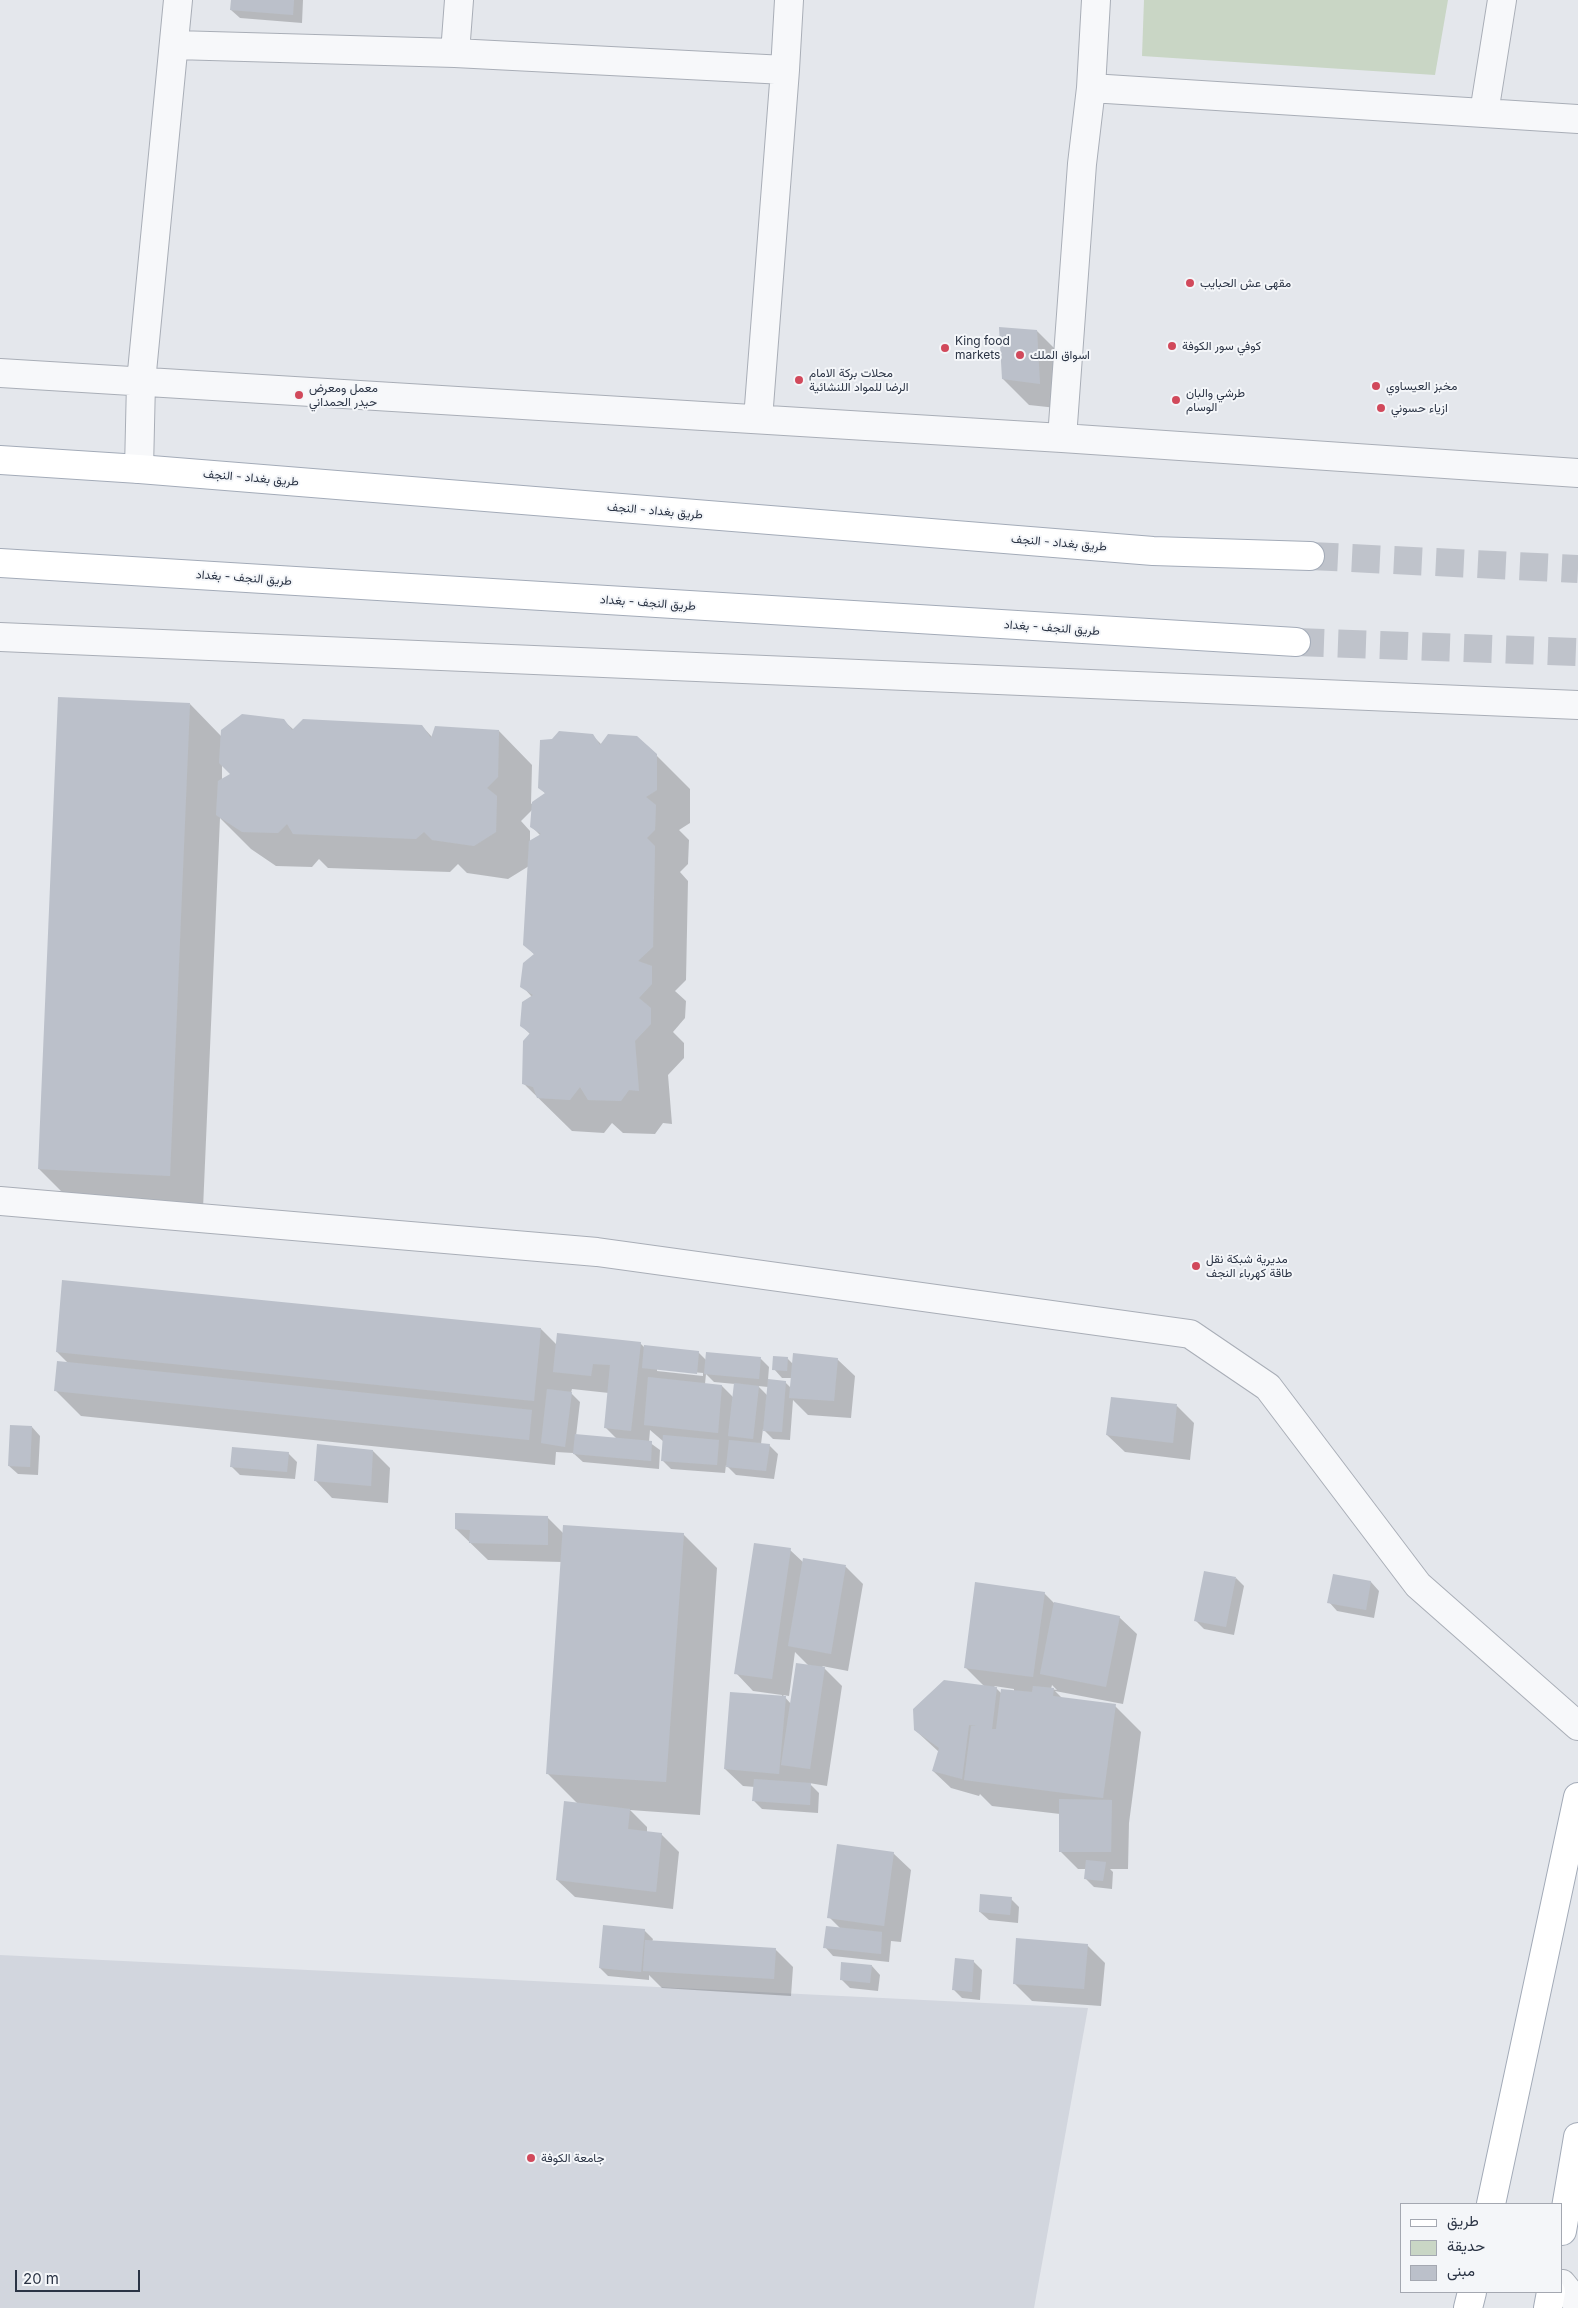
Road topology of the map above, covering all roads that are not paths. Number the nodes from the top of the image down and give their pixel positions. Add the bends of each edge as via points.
1 (178, 0) edge
2 (459, 0) edge
3 (789, 0) edge
4 (1096, 0) edge
5 (1502, 0) edge
6 (175, 45) junction
7 (456, 53) junction
8 (785, 70) junction
9 (1091, 88) junction
10 (1484, 113) junction
11 (1578, 118) edge
12 (0, 373) edge
13 (141, 382) junction
14 (758, 419) junction
15 (1062, 438) junction
16 (0, 460) edge
17 (139, 469) junction
18 (1578, 473) edge
19 (1310, 556) tunnel mouth
20 (0, 562) edge
21 (0, 637) edge
22 (1296, 642) tunnel mouth
23 (1578, 705) edge
24 (0, 1201) edge
25 (1578, 1726) edge
26 (1578, 1797) edge
27 (1578, 2137) edge
28 (1490, 2203) edge
29 (1563, 2224) edge
30 (1563, 2285) edge
31 (1472, 2293) edge
32 (1551, 2293) edge
33 (1578, 2304) edge
34 (1468, 2308) edge
35 (1548, 2308) edge

1 - 6 street
2 - 7 street
3 - 8 street
4 - 9 street
5 - 10 street
6 - 7 street
6 - 13 street
7 - 8 street
8 - 14 street
9 - 10 street
9 - 15 street via 1082,164
10 - 11 street
12 - 13 street
13 - 14 street
13 - 17 street
14 - 15 street
15 - 18 street
16 - 17 main road, طريق بغداد - النجف
17 - 19 main road, طريق بغداد - النجف via 1153,551
20 - 22 main road, طريق النجف - بغداد
21 - 23 street
24 - 25 street via 597,1252 1190,1334 1268,1387 1418,1585
26 - 28 main road
27 - 29 main road
30 - 33 street
31 - 34 main road
32 - 35 main road

